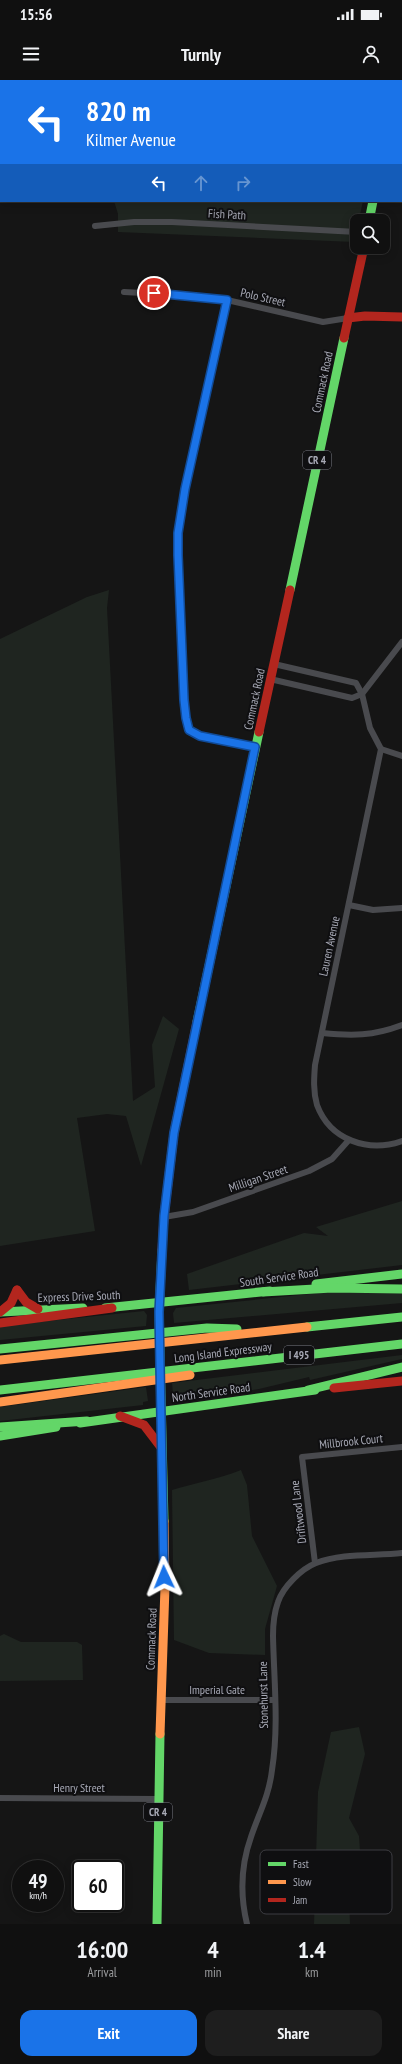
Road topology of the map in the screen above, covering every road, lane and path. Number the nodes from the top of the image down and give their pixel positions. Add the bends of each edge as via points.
1 (373, 202) edge
2 (371, 214) edge
3 (95, 226) dead end
4 (350, 232) edge
5 (362, 254) edge
6 (124, 292) dead end
7 (227, 300) junction
8 (402, 317) edge
9 (348, 318) junction
10 (402, 645) edge
11 (274, 664) junction
12 (270, 679) junction
13 (362, 694) junction
14 (255, 747) junction
15 (381, 749) junction
16 (402, 756) edge
17 (349, 905) junction
18 (402, 908) edge
19 (402, 1025) edge
20 (322, 1033) junction
21 (348, 1141) junction
22 (402, 1141) edge
23 (164, 1216) junction
24 (402, 1274) edge
25 (402, 1289) edge
26 (263, 1292) junction
27 (159, 1303) junction
28 (112, 1308) junction
29 (40, 1309) junction
30 (0, 1312) edge
31 (402, 1317) edge
32 (0, 1323) edge
33 (282, 1330) junction
34 (402, 1344) edge
35 (0, 1348) edge
36 (0, 1360) edge
37 (402, 1367) edge
38 (127, 1380) junction
39 (402, 1381) edge
40 (0, 1390) edge
41 (308, 1390) junction
42 (0, 1402) edge
43 (160, 1411) junction
44 (120, 1416) junction
45 (87, 1421) junction
46 (0, 1427) edge
47 (0, 1436) edge
48 (160, 1446) junction
49 (402, 1448) edge
50 (302, 1457) joint
51 (402, 1553) edge
52 (315, 1563) junction
53 (160, 1700) junction
54 (274, 1700) junction
55 (0, 1798) edge
56 (158, 1799) junction
57 (157, 1924) edge
58 (247, 1924) edge

1 - 2 main road
3 - 4 street, Fish Path via 129,222 172,222
5 - 9 main road, Commack Road / CR 4
6 - 7 street, Polo Street
7 - 9 street, Polo Street via 323,322
7 - 14 street via 185,489 178,533 184,700 189,730 200,736
8 - 9 main road
9 - 11 main road, Commack Road / CR 4
10 - 13 street
11 - 12 main road, Commack Road / CR 4
11 - 13 street via 356,683
12 - 13 street via 352,698
12 - 14 main road, Commack Road / CR 4
13 - 15 street via 370,728
14 - 23 main road, Commack Road / CR 4 via 174,1133
15 - 16 street
15 - 17 street, Lauren Avenue
17 - 18 street via 372,910
17 - 20 street, Lauren Avenue
19 - 20 street via 382,1032 361,1035
20 - 21 street, Lauren Avenue via 313,1084 318,1105 326,1121
21 - 22 street via 372,1145
21 - 23 street, Milligan Street via 332,1158 309,1171 193,1212
23 - 27 main road, Commack Road / CR 4
24 - 26 main road, South Service Road
25 - 26 main road via 332,1288
26 - 27 main road, South Service Road
27 - 28 main road, Express Drive South
27 - 43 main road, Commack Road / CR 4
28 - 29 main road, Express Drive South
28 - 32 main road
29 - 30 main road, Express Drive South
29 - 30 main road via 26,1302 17,1290 10,1303
31 - 33 main road, Long Island Expressway / I 495
33 - 35 main road via 193,1330
33 - 36 main road, Long Island Expressway / I 495
34 - 38 main road, Long Island Expressway / I 495 via 283,1357
37 - 41 main road
38 - 40 main road, Long Island Expressway / I 495
38 - 42 main road
39 - 41 main road, North Service Road
41 - 43 main road, North Service Road
43 - 44 main road, North Service Road
43 - 48 main road, Commack Road / CR 4
44 - 45 main road, North Service Road
44 - 48 main road via 144,1425
45 - 46 main road
45 - 47 main road, North Service Road
48 - 53 main road, Commack Road / CR 4 via 165,1587
49 - 50 street, Millbrook Court
50 - 52 street, Driftwood Lane
51 - 52 street, Stonehurst Lane
52 - 54 street, Stonehurst Lane via 287,1586 278,1602 273,1621
53 - 54 street, Imperial Gate
53 - 56 main road, Commack Road / CR 4
54 - 58 street, Stonehurst Lane via 275,1748 269,1793 250,1838 242,1883 241,1892
55 - 56 street, Henry Street
56 - 57 main road, Commack Road / CR 4

